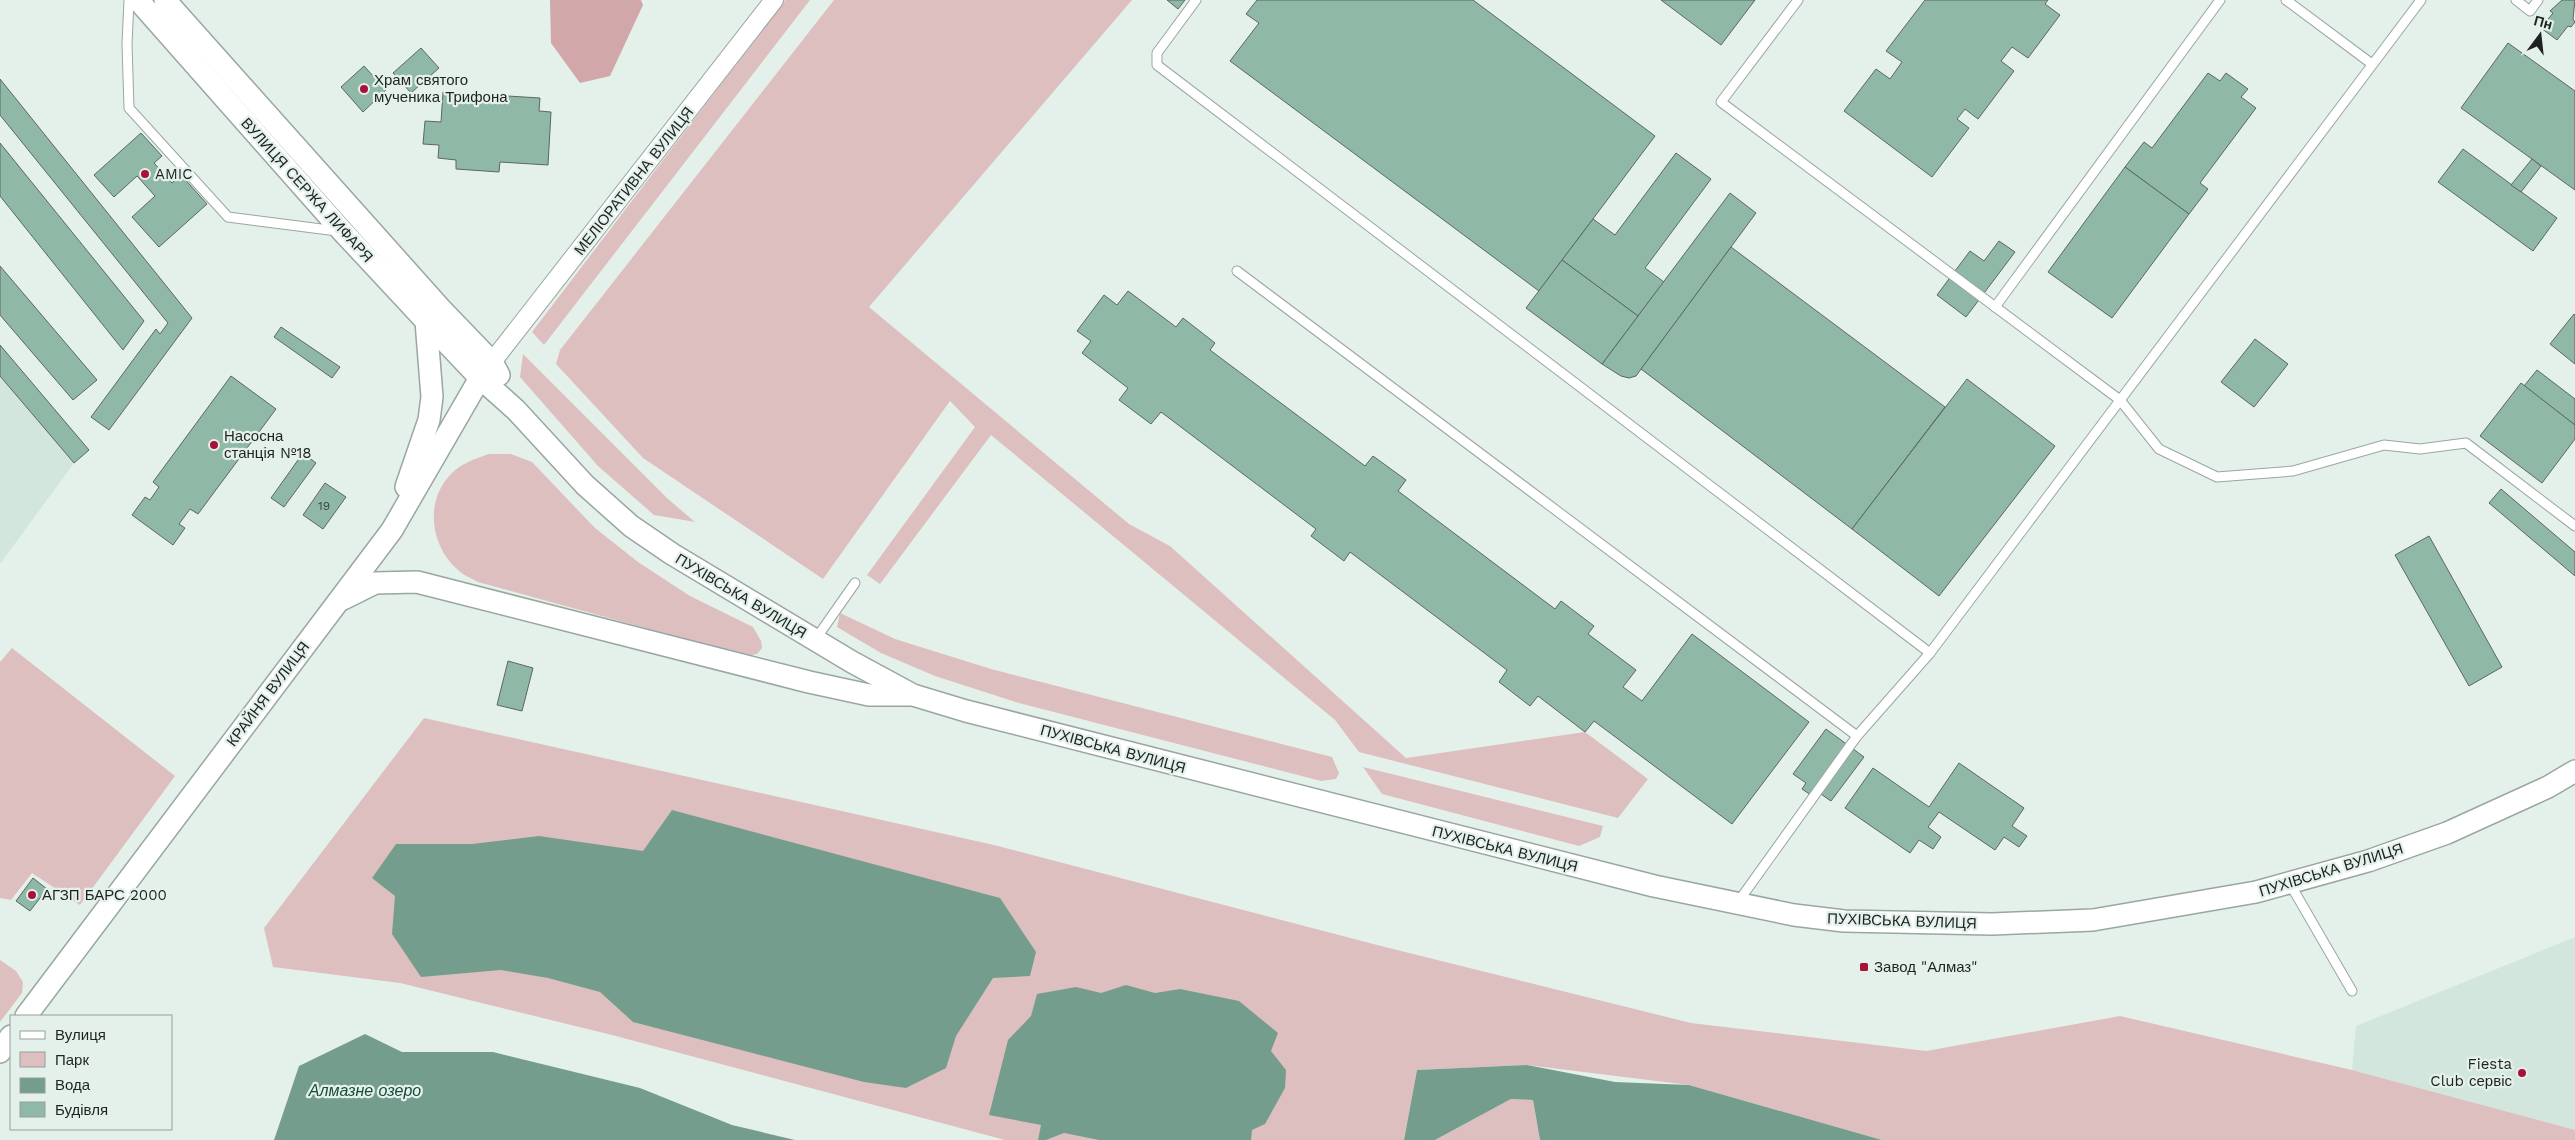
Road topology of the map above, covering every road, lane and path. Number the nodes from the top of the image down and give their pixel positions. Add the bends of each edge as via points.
1 (129, 0) edge
2 (138, 0) edge
3 (166, 0) edge
4 (774, 0) edge
5 (1196, 0) edge
6 (1798, 0) edge
7 (2220, 0) edge
8 (2286, 0) edge
9 (2421, 0) edge
10 (2516, 0) edge
11 (2538, 0) edge
12 (2372, 64) junction
13 (343, 232) junction
14 (1237, 271) dead end
15 (1996, 307) junction
16 (426, 321) junction
17 (486, 370) junction
18 (2120, 400) junction
19 (2575, 526) edge
20 (392, 530) junction
21 (855, 583) dead end
22 (339, 601) junction
23 (815, 641) junction
24 (1930, 653) junction
25 (913, 695) junction
26 (1857, 736) junction
27 (2575, 770) edge
28 (2290, 884) junction
29 (1737, 904) junction
30 (2352, 991) dead end
31 (27, 1015) edge
32 (10, 1037) edge
33 (0, 1052) edge

1 - 13 lane via 129,108 228,217
2 - 13 street, ВУЛИЦЯ СЕРЖА ЛИФАРЯ
3 - 17 street, ВУЛИЦЯ СЕРЖА ЛИФАРЯ via 440,308
4 - 17 street, МЕЛІОРАТИВНА ВУЛИЦЯ
5 - 24 lane via 1157,53 1157,65
6 - 15 lane via 1721,102
7 - 15 lane
8 - 12 lane
9 - 12 lane
10 - 11 lane via 2530,11
12 - 18 lane
13 - 16 street, ВУЛИЦЯ СЕРЖА ЛИФАРЯ
14 - 26 lane
15 - 18 lane
16 - 17 street, ВУЛИЦЯ СЕРЖА ЛИФАРЯ
16 - 20 street via 432,396 429,420
17 - 20 street, КРАЙНЯ ВУЛИЦЯ
17 - 23 street, ПУХІВСЬКА ВУЛИЦЯ via 516,410 585,485 632,526
18 - 19 lane via 2159,449 2217,477 2293,471 2384,446 2420,449 2466,443
18 - 24 lane
20 - 22 street, КРАЙНЯ ВУЛИЦЯ
21 - 23 lane
22 - 25 street via 375,583 416,582 809,682 869,695
22 - 31 street, КРАЙНЯ ВУЛИЦЯ
23 - 25 street, ПУХІВСЬКА ВУЛИЦЯ
24 - 26 lane
25 - 29 street, ПУХІВСЬКА ВУЛИЦЯ via 1368,815
26 - 29 lane
27 - 28 street, ПУХІВСЬКА ВУЛИЦЯ via 2548,787 2447,833
28 - 29 street, ПУХІВСЬКА ВУЛИЦЯ via 2093,920 1992,924 1844,921
28 - 30 lane
32 - 33 street

